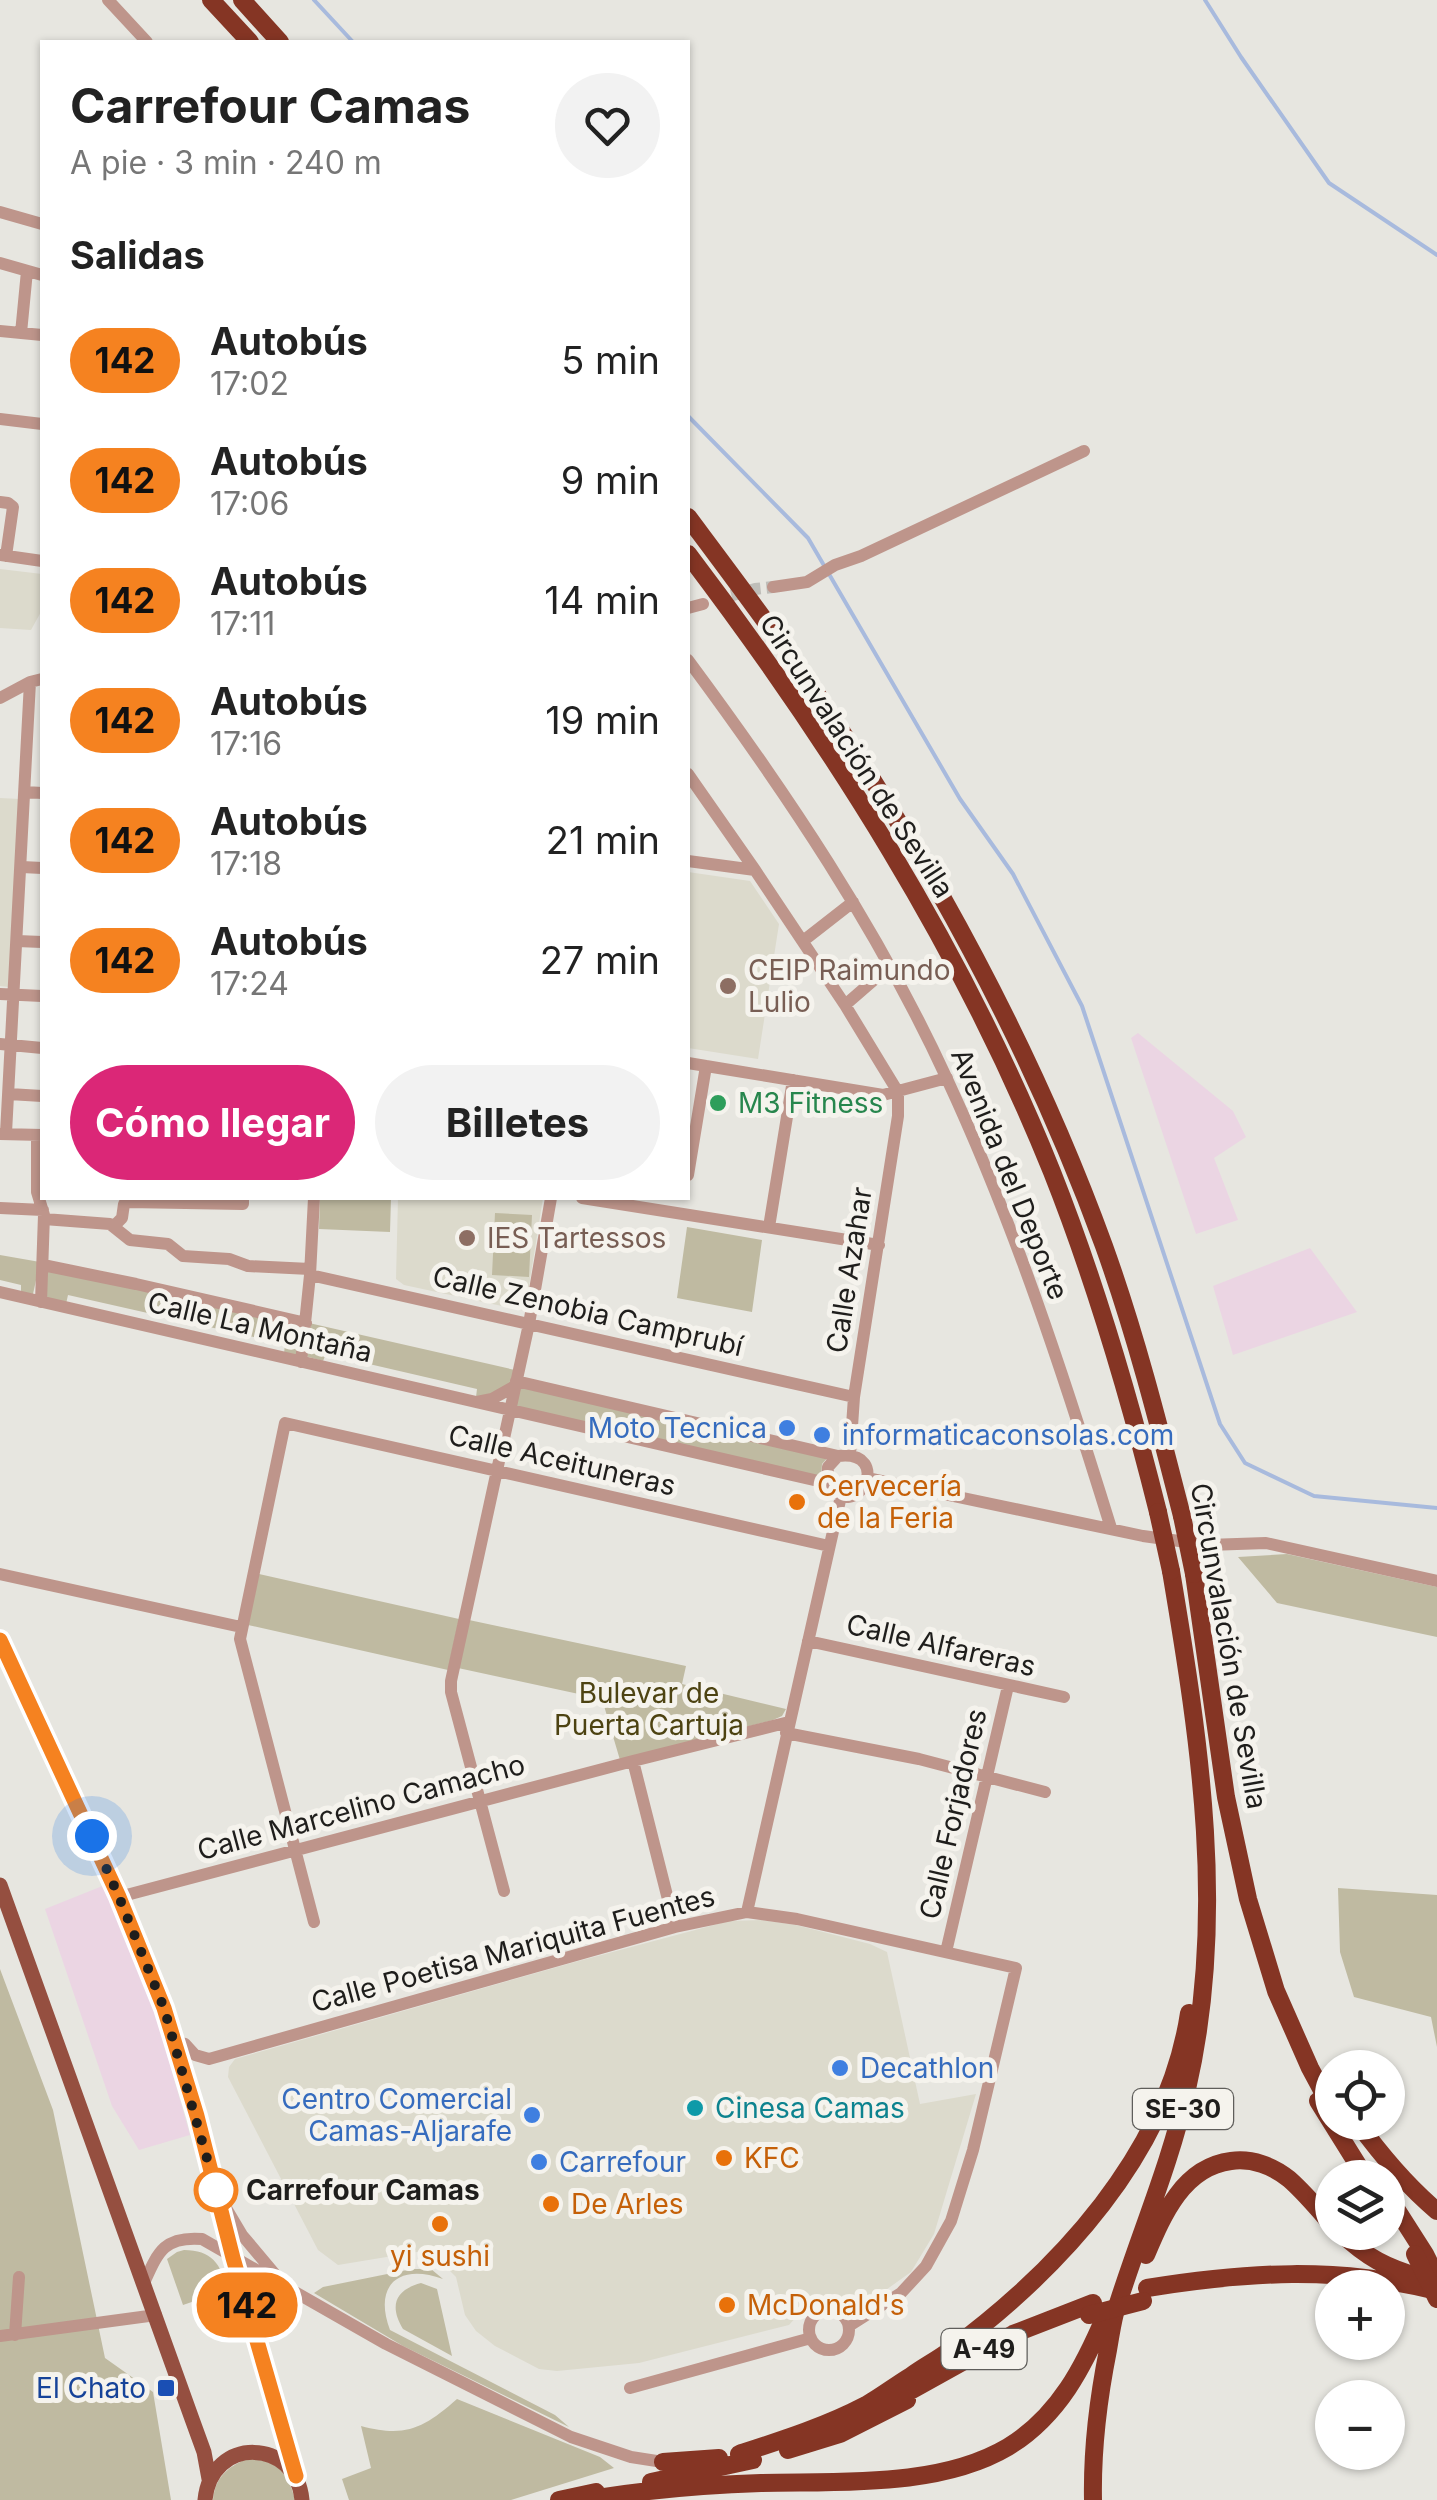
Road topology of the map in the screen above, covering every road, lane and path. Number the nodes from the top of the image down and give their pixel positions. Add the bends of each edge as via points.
1 (108, 0) edge
2 (211, 0) edge
3 (242, 0) edge
4 (145, 40) edge
5 (248, 40) edge
6 (278, 40) edge
7 (0, 212) edge
8 (40, 223) edge
9 (0, 263) edge
10 (27, 271) junction
11 (40, 274) edge
12 (0, 332) edge
13 (21, 333) junction
14 (40, 335) edge
15 (0, 419) edge
16 (40, 424) edge
17 (1084, 451) dead end
18 (0, 502) edge
19 (690, 519) edge
20 (3, 555) edge
21 (690, 557) edge
22 (40, 561) edge
23 (773, 587) tunnel mouth
24 (702, 604) tunnel mouth
25 (690, 607) edge
26 (690, 663) edge
27 (36, 680) edge
28 (0, 698) edge
29 (690, 777) edge
30 (24, 792) junction
31 (40, 793) edge
32 (690, 861) edge
33 (22, 867) junction
34 (40, 868) edge
35 (756, 870) junction
36 (853, 902) junction
37 (17, 941) junction
38 (803, 941) junction
39 (40, 942) edge
40 (890, 966) junction
41 (7, 994) edge
42 (40, 996) edge
43 (845, 1005) junction
44 (6, 1044) edge
45 (40, 1048) edge
46 (690, 1063) edge
47 (706, 1066) junction
48 (947, 1078) junction
49 (793, 1080) junction
50 (898, 1092) junction
51 (9, 1094) junction
52 (40, 1096) edge
53 (3, 1134) edge
54 (40, 1135) edge
55 (690, 1163) edge
56 (208, 1200) edge
57 (243, 1200) edge
58 (314, 1200) edge
59 (550, 1200) edge
60 (611, 1200) edge
61 (682, 1205) edge
62 (0, 1208) edge
63 (44, 1215) junction
64 (114, 1226) junction
65 (769, 1227) junction
66 (879, 1244) junction
67 (43, 1265) junction
68 (310, 1272) junction
69 (0, 1292) edge
70 (41, 1302) junction
71 (306, 1323) junction
72 (530, 1324) junction
73 (301, 1362) junction
74 (515, 1383) junction
75 (854, 1397) junction
76 (474, 1403) junction
77 (509, 1411) junction
78 (844, 1455) junction
79 (496, 1471) junction
80 (868, 1478) junction
81 (828, 1482) junction
82 (842, 1496) junction
83 (1111, 1528) junction
84 (829, 1546) junction
85 (0, 1574) edge
86 (1437, 1581) edge
87 (241, 1627) junction
88 (0, 1640) edge
89 (808, 1640) junction
90 (1008, 1686) junction
91 (1064, 1697) dead end
92 (788, 1727) junction
93 (632, 1761) junction
94 (987, 1776) junction
95 (1045, 1792) dead end
96 (1226, 1797) junction
97 (480, 1801) junction
98 (295, 1852) junction
99 (1207, 1859) junction
100 (0, 1885) edge
101 (504, 1891) dead end
102 (119, 1897) junction
103 (1248, 1900) junction
104 (746, 1912) junction
105 (314, 1922) dead end
106 (675, 1927) junction
107 (946, 1952) junction
108 (175, 2042) junction
109 (1315, 2056) edge
110 (209, 2059) junction
111 (1315, 2077) edge
112 (187, 2083) junction
113 (1369, 2140) edge
114 (1354, 2160) edge
115 (216, 2190) junction
116 (1315, 2207) edge
117 (1437, 2211) edge
118 (1148, 2217) junction
119 (1405, 2227) edge
120 (1405, 2234) edge
121 (1360, 2250) edge
122 (1420, 2254) junction
123 (233, 2258) junction
124 (18, 2278) dead end
125 (1437, 2280) edge
126 (1315, 2282) edge
127 (144, 2283) junction
128 (288, 2287) junction
129 (1405, 2291) edge
130 (1145, 2295) junction
131 (1437, 2296) edge
132 (1091, 2309) junction
133 (156, 2315) junction
134 (849, 2326) junction
135 (7, 2335) edge
136 (810, 2338) junction
137 (257, 2340) junction
138 (1108, 2350) junction
139 (630, 2388) dead end
140 (881, 2407) junction
141 (788, 2450) junction
142 (738, 2454) junction
143 (664, 2462) joint
144 (296, 2476) junction
145 (210, 2479) junction
146 (204, 2500) edge
147 (302, 2500) edge
148 (559, 2500) edge
149 (586, 2500) edge
150 (1095, 2500) edge

1 - 4 street
2 - 5 highway
3 - 6 highway
7 - 8 street
9 - 10 street
10 - 11 street
10 - 13 street
12 - 13 street
13 - 14 street
15 - 16 street
17 - 23 street via 806,582
18 - 20 street via 12,507
19 - 96 highway, Circunvalación de Sevilla, bridge via 773,631 912,843 1005,1016 1070,1157 1105,1248 1182,1516
20 - 22 street
21 - 99 highway, Circunvalación de Sevilla / SE-30, bridge via 884,840 987,1029 1051,1171 1122,1376 1158,1512 1195,1722
24 - 25 street
26 - 36 street, Avenida del Deporte
27 - 28 street
27 - 30 street
29 - 35 street
30 - 31 street
30 - 33 street
32 - 35 street
33 - 34 street
33 - 37 street
35 - 38 street
36 - 38 street
36 - 40 street, Avenida del Deporte
37 - 39 street
37 - 41 street
38 - 43 street
40 - 43 street
40 - 48 street, Avenida del Deporte
41 - 42 street
41 - 44 street
43 - 50 street
44 - 45 street
44 - 51 street
46 - 47 street
47 - 49 street
47 - 55 street
48 - 50 street
48 - 83 street, Avenida del Deporte via 1032,1285
49 - 50 street
49 - 65 street
50 - 66 street, Calle Azahar
51 - 52 street
51 - 53 street
53 - 54 street
54 - 63 street via 37,1187
56 - 57 street
56 - 64 street via 128,1202
58 - 68 street
59 - 72 street
60 - 61 street
61 - 65 street
62 - 63 street, Calle Zenobia Camprubí
63 - 64 street, Calle Zenobia Camprubí
63 - 67 street
64 - 68 street, Calle Zenobia Camprubí via 130,1240 168,1244 183,1256
65 - 66 street
66 - 75 street, Calle Azahar
67 - 70 street
67 - 71 street, Calle La Montaña
68 - 71 street
68 - 72 street, Calle Zenobia Camprubí
69 - 70 street, Calle La Montaña
70 - 73 street, Calle La Montaña
71 - 73 street
72 - 74 street
72 - 75 street, Calle Zenobia Camprubí
73 - 76 street, Calle La Montaña
74 - 76 street
74 - 77 street
74 - 78 street
75 - 78 street, Calle Azahar
76 - 77 street, Calle La Montaña
77 - 79 street
77 - 81 street, Calle La Montaña
78 - 80 street via 861,1460
78 - 81 street via 828,1467
79 - 84 street, Calle Aceituneras
79 - 87 street, Calle Aceituneras via 285,1423
79 - 97 street via 451,1680
80 - 82 street via 856,1495
80 - 83 street
81 - 82 street
82 - 84 street
83 - 86 street via 1208,1545 1266,1543
84 - 89 street
85 - 87 street
87 - 98 street via 241,1649
88 - 102 main road
89 - 90 street, Calle Alfareras
89 - 92 street
90 - 91 street, Calle Alfareras
90 - 94 street, Calle Forjadores
92 - 93 street, Calle Marcelino Camacho
92 - 94 street, Calle Marcelino Camacho
92 - 104 street
93 - 97 street, Calle Marcelino Camacho
93 - 106 street
94 - 95 street, Calle Marcelino Camacho
94 - 107 street, Calle Forjadores
96 - 103 highway, Circunvalación de Sevilla
96 - 114 highway via 1233,1874 1268,1994 1324,2113
97 - 98 street, Calle Marcelino Camacho
97 - 101 street
98 - 102 street, Calle Marcelino Camacho
98 - 105 street
99 - 118 highway, Circunvalación de Sevilla / SE-30 via 1209,1922 1196,2048
99 - 142 highway via 1180,2060 1155,2124 1096,2213 1020,2293 947,2354 867,2404
100 - 127 main road
102 - 108 main road
103 - 109 highway
103 - 111 highway, Circunvalación de Sevilla via 1276,1991
104 - 106 street, Calle Poetisa Mariquita Fuentes
104 - 107 street, Calle Poetisa Mariquita Fuentes
106 - 110 street, Calle Poetisa Mariquita Fuentes
107 - 134 street, Calle Poetisa Mariquita Fuentes via 1016,1968 974,2150 952,2221 926,2266 901,2293
108 - 110 street
108 - 112 main road
110 - 112 street
112 - 115 main road
113 - 117 highway
115 - 123 main road
115 - 128 street via 242,2234
116 - 138 highway via 1268,2166 1243,2160 1201,2171 1164,2214
118 - 138 highway, Circunvalación de Sevilla / SE-30
118 - 149 highway via 1080,2373 1033,2428 987,2458 896,2478
119 - 122 highway
120 - 122 highway
121 - 125 highway via 1384,2266
122 - 125 highway
122 - 131 highway, bridge
123 - 127 street via 202,2239 178,2240 158,2253
123 - 128 street
123 - 137 main road
124 - 135 street
126 - 130 highway
127 - 133 main road
128 - 137 street via 269,2307
128 - 143 street via 396,2350 571,2437
129 - 131 highway
130 - 131 highway, A-49 via 1220,2277 1299,2273 1376,2280
130 - 132 highway, A-49
132 - 140 highway, A-49 via 1013,2334
132 - 141 highway via 840,2434
133 - 135 street
133 - 145 main road
134 - 136 street via 838,2348 819,2347
134 - 136 street via 839,2312 822,2311 810,2325
136 - 139 street
137 - 144 main road
138 - 150 highway, Circunvalación de Sevilla / SE-30
140 - 141 highway, A-49
140 - 142 highway via 812,2435
141 - 148 highway, A-49
142 - 143 highway
144 - 145 main road via 277,2458 253,2452 226,2460
144 - 147 main road
145 - 146 main road

